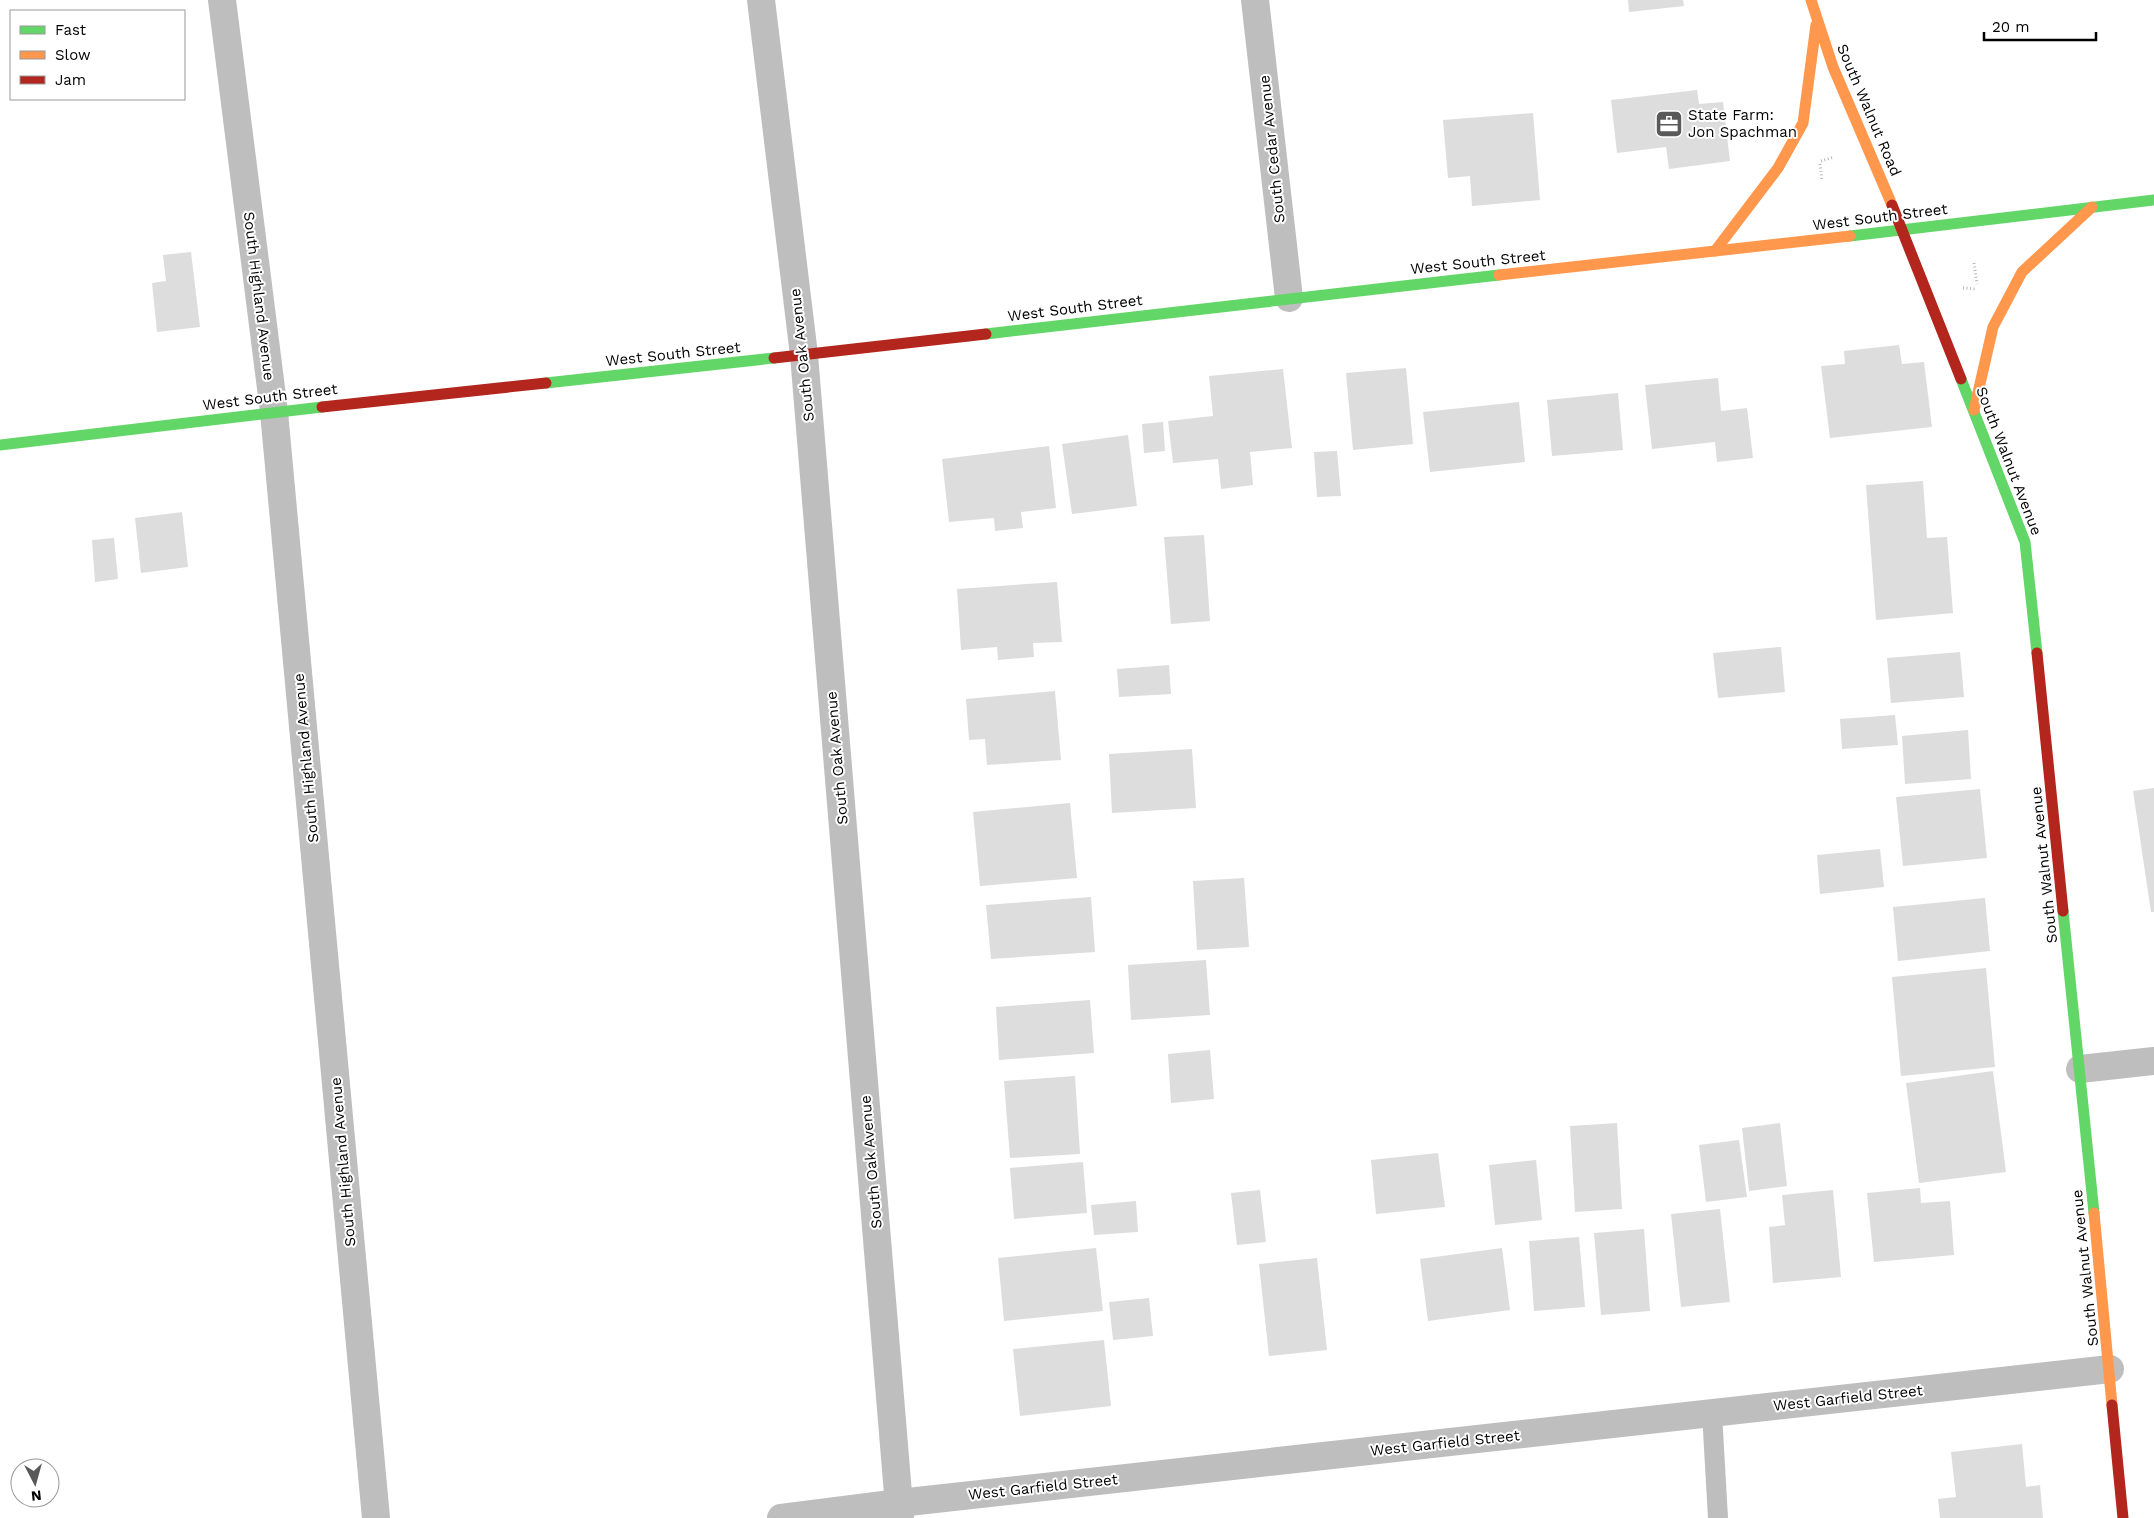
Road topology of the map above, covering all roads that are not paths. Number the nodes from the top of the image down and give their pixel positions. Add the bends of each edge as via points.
1 (222, 0) edge
2 (761, 0) edge
3 (1255, 0) edge
4 (1811, 0) edge
5 (1817, 19) junction
6 (2154, 200) edge
7 (2092, 207) junction
8 (1903, 230) junction
9 (1715, 251) junction
10 (1289, 298) junction
11 (804, 355) junction
12 (1974, 410) junction
13 (274, 412) junction
14 (0, 445) edge
15 (2154, 1061) edge
16 (2080, 1069) junction
17 (2110, 1369) junction
18 (1712, 1413) junction
19 (900, 1510) edge
20 (376, 1518) edge
21 (781, 1518) edge
22 (1718, 1518) edge
23 (2123, 1518) edge

1 - 13 street, South Highland Avenue
2 - 11 street, South Oak Avenue
3 - 10 street, South Cedar Avenue
4 - 5 main road, South Walnut Road
5 - 8 main road, South Walnut Road via 1833,67
5 - 9 main road via 1803,123 1778,168
6 - 7 main road, West South Street
7 - 8 main road, West South Street
7 - 12 main road via 2022,272 1993,327
8 - 9 main road, West South Street
8 - 12 main road, South Walnut Avenue
9 - 10 main road, West South Street
10 - 11 main road, West South Street
11 - 13 main road, West South Street
11 - 19 street, South Oak Avenue
12 - 16 main road, South Walnut Avenue via 2025,542
13 - 14 main road, West South Street
13 - 20 street, South Highland Avenue
15 - 16 street
16 - 17 main road, South Walnut Avenue
17 - 18 street, West Garfield Street
17 - 23 main road, South Walnut Avenue
18 - 19 street, West Garfield Street
18 - 22 lane
19 - 21 street, West Garfield Street

